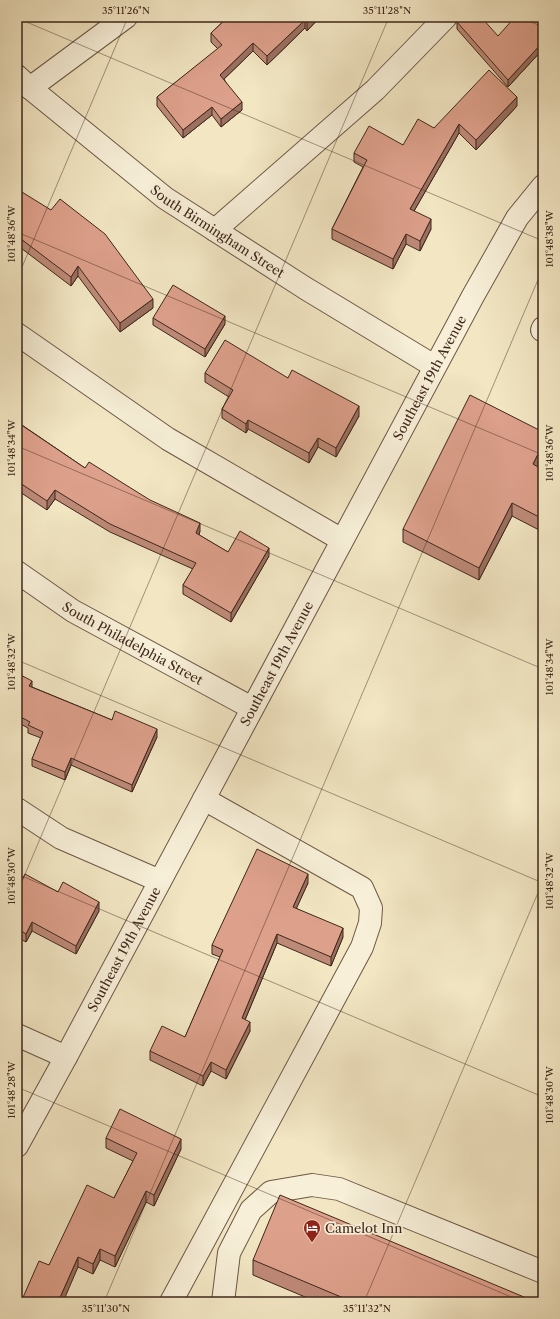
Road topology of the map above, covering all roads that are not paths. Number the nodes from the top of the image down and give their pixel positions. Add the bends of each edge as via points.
1 (126, 17) edge
2 (446, 17) edge
3 (24, 82) edge
4 (543, 186) edge
5 (215, 230) junction
6 (17, 334) edge
7 (434, 366) junction
8 (342, 540) junction
9 (17, 572) edge
10 (252, 708) junction
11 (204, 799) junction
12 (17, 809) edge
13 (160, 882) junction
14 (17, 1035) edge
15 (66, 1057) junction
16 (17, 1146) edge
17 (543, 1272) edge
18 (171, 1302) edge
19 (223, 1302) edge

1 - 3 street
2 - 5 street via 375,90
3 - 5 street, South Birmingham Street via 165,198
4 - 7 street, Southeast 19th Avenue via 517,218
5 - 7 street, South Birmingham Street
6 - 8 street via 168,439
7 - 8 street, Southeast 19th Avenue
8 - 10 street, Southeast 19th Avenue
9 - 10 street, South Philadelphia Street via 73,611
10 - 11 street, Southeast 19th Avenue
11 - 13 street, Southeast 19th Avenue
11 - 18 street via 362,888 371,908 370,923 362,947
12 - 13 street via 61,838
13 - 15 street, Southeast 19th Avenue
14 - 15 street
15 - 16 street, Southeast 19th Avenue
17 - 19 street via 339,1189 312,1185 271,1192 251,1210 229,1253

